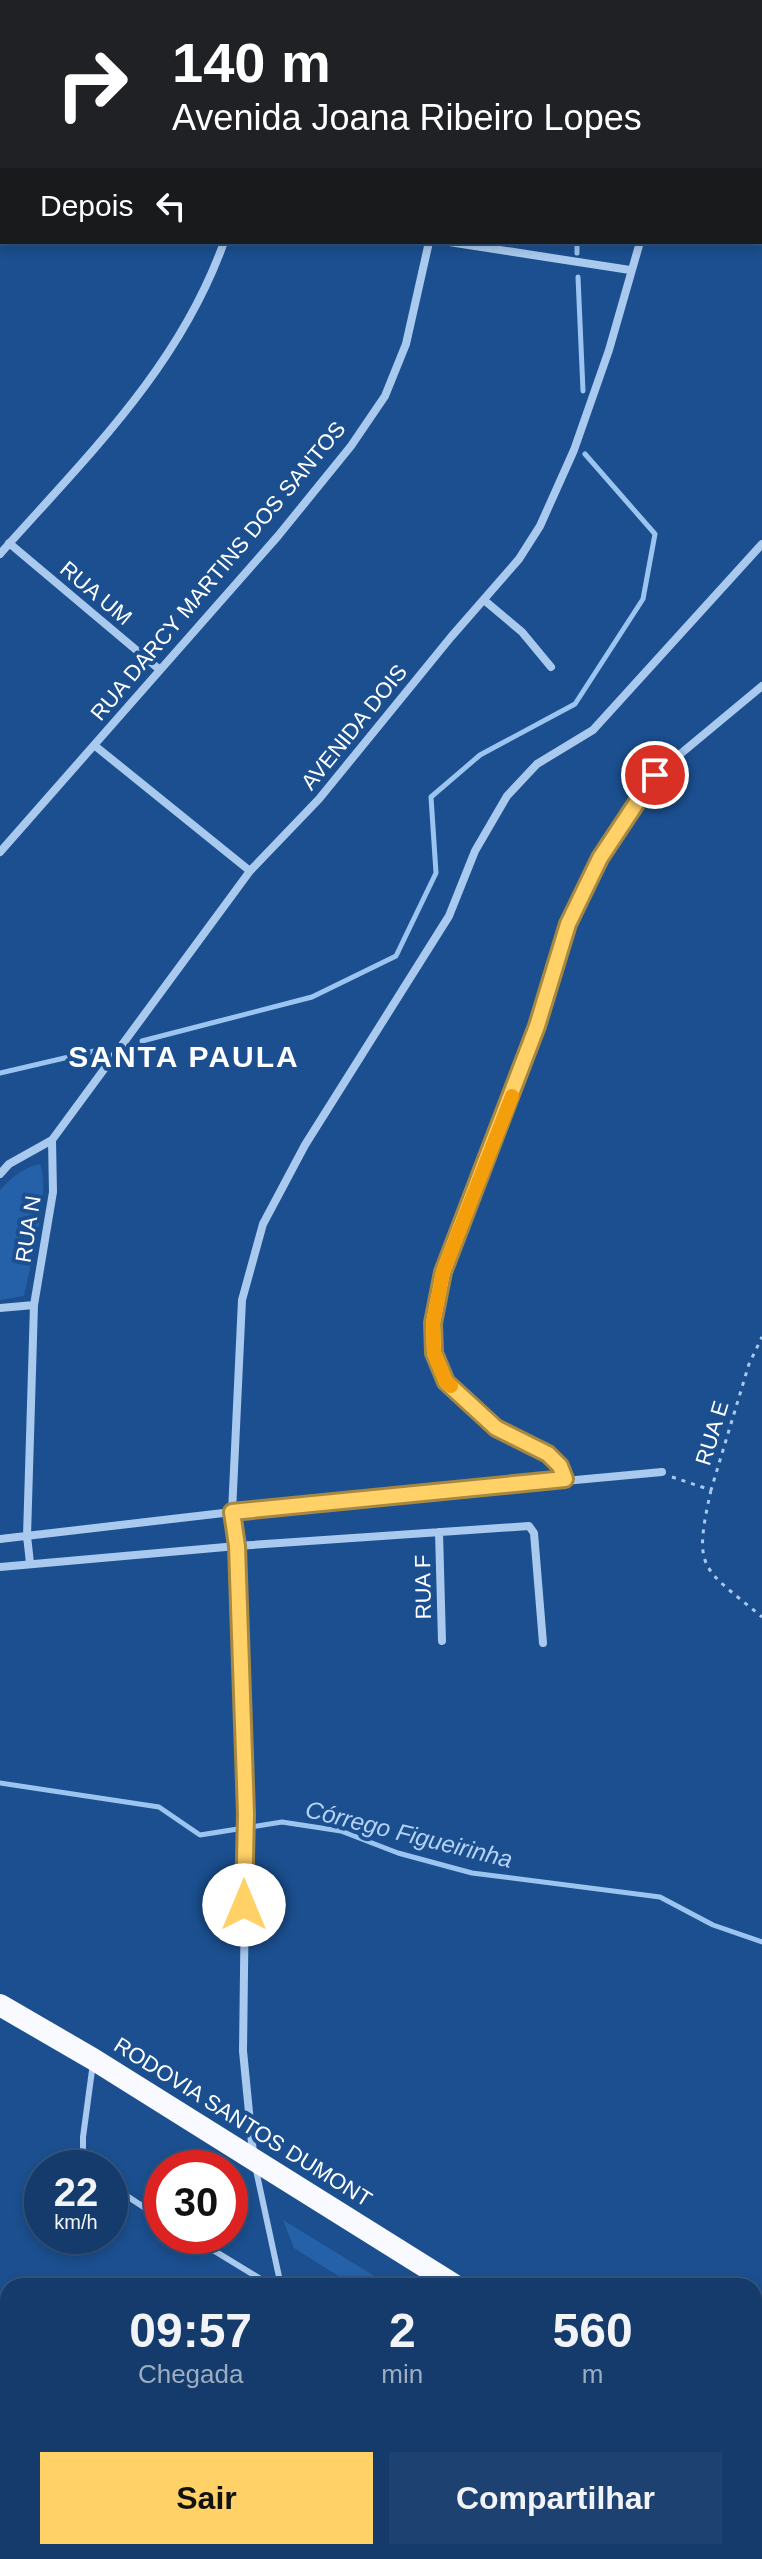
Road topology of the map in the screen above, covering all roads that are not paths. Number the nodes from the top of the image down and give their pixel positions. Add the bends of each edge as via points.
1 (223, 244) edge
2 (429, 244) edge
3 (462, 244) edge
4 (639, 244) edge
5 (630, 270) junction
6 (9, 543) junction
7 (762, 544) edge
8 (0, 554) edge
9 (484, 600) junction
10 (551, 667) dead end
11 (160, 670) junction
12 (762, 686) edge
13 (94, 745) junction
14 (0, 852) edge
15 (250, 871) junction
16 (52, 1140) junction
17 (0, 1174) edge
18 (34, 1305) junction
19 (0, 1308) edge
20 (662, 1472) road end
21 (565, 1479) junction
22 (232, 1512) junction
23 (439, 1532) junction
24 (27, 1536) junction
25 (0, 1539) edge
26 (237, 1546) junction
27 (30, 1563) junction
28 (0, 1567) edge
29 (442, 1641) dead end
30 (543, 1643) dead end
31 (0, 2005) edge
32 (93, 2059) junction
33 (83, 2150) edge
34 (253, 2158) junction
35 (220, 2254) edge
36 (259, 2278) edge
37 (279, 2278) edge
38 (443, 2278) edge

1 - 6 street via 198,307 151,380
2 - 11 street, RUA DARCY MARTINS DOS SANTOS via 406,344 385,396 287,525
3 - 5 street
4 - 5 street, AVENIDA DOIS
5 - 9 street, AVENIDA DOIS via 574,450 540,526
6 - 8 street
6 - 11 street, RUA UM
7 - 22 street via 593,730 537,764 507,796 475,851 449,916 305,1145 263,1224 242,1300
9 - 10 street via 522,632
9 - 15 street, AVENIDA DOIS via 319,799
11 - 13 street, RUA DARCY MARTINS DOS SANTOS
12 - 21 street via 655,775 600,858 568,924 537,1026 443,1272 433,1323 434,1353 446,1382 496,1428 548,1454
13 - 14 street, RUA DARCY MARTINS DOS SANTOS
13 - 15 street
15 - 16 street, AVENIDA DOIS
16 - 17 street, AVENIDA DOIS
16 - 18 street, RUA N via 53,1192
18 - 19 street
18 - 24 street, RUA N
20 - 21 street
21 - 22 street
22 - 24 street
22 - 26 street
23 - 26 street
23 - 29 street, RUA F
23 - 30 street via 529,1526 534,1533
24 - 25 street
24 - 27 street, RUA N
26 - 27 street
26 - 34 street via 246,1814 243,2051
27 - 28 street
31 - 32 highway, RODOVIA SANTOS DUMONT
32 - 33 lane
32 - 34 highway, RODOVIA SANTOS DUMONT
34 - 37 lane
34 - 38 highway, RODOVIA SANTOS DUMONT
35 - 36 lane

